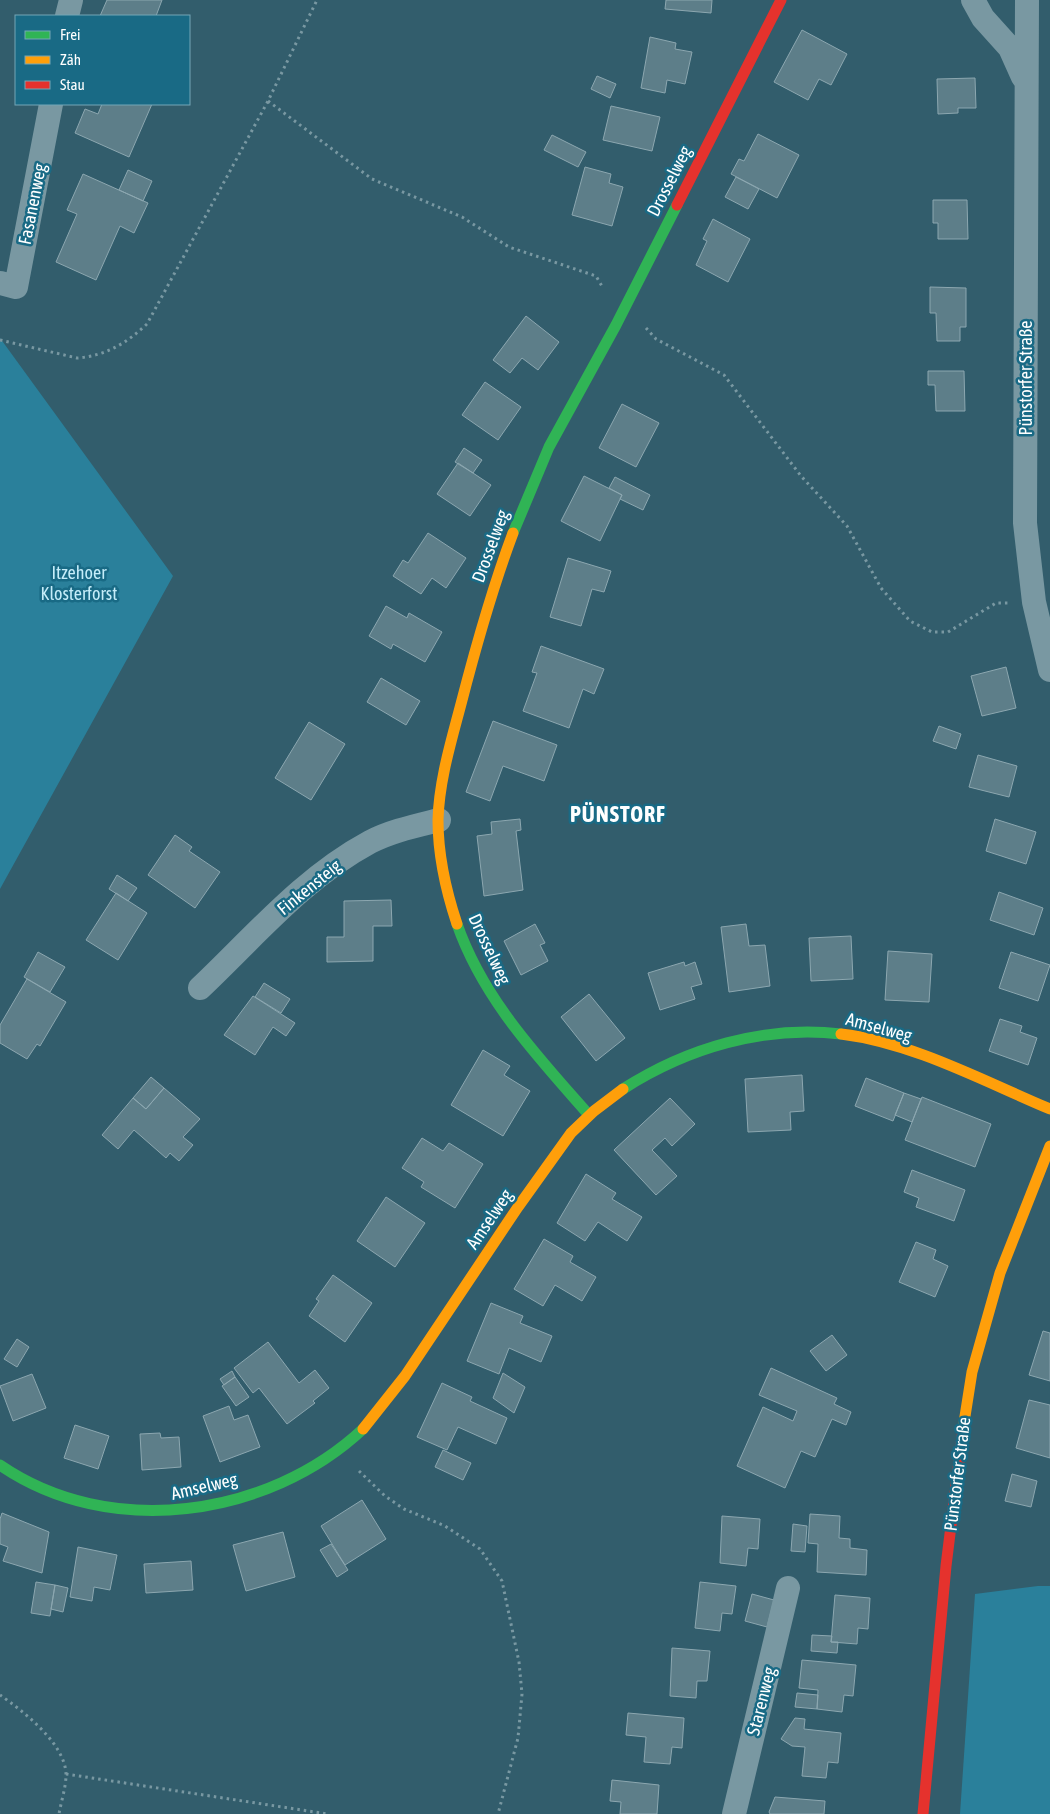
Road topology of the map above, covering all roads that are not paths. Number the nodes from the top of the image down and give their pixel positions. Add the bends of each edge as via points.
1 (70, 0) edge
2 (781, 0) edge
3 (973, 0) edge
4 (1027, 0) edge
5 (68, 15) edge
6 (1026, 83) junction
7 (51, 105) edge
8 (0, 283) edge
9 (1050, 670) edge
10 (439, 820) junction
11 (200, 988) dead end
12 (1050, 1109) edge
13 (589, 1115) junction
14 (1050, 1146) edge
15 (0, 1465) edge
16 (788, 1588) dead end
17 (734, 1814) edge
18 (923, 1814) edge

1 - 5 street
2 - 10 street, Drosselweg via 626,306 540,465 501,563 456,727 441,794
3 - 6 street, Pünstorfer Straße via 983,18 1010,48
4 - 6 street, Pünstorfer Straße
6 - 9 street, Pünstorfer Straße via 1025,523 1034,602
7 - 8 street, Fasanenweg via 16,287
10 - 11 street, Finkensteig via 378,839 334,864 287,903
10 - 13 street, Drosselweg via 453,909 477,970 511,1023
12 - 13 street, Amselweg via 879,1042 816,1033 761,1036 695,1050 629,1083
13 - 15 street, Amselweg via 556,1153 401,1380 362,1430 338,1450 275,1485 208,1506 160,1513 125,1510 74,1498 37,1485
14 - 18 street, Pünstorfer Straße via 1000,1273 972,1372 948,1548
16 - 17 street, Starenweg

